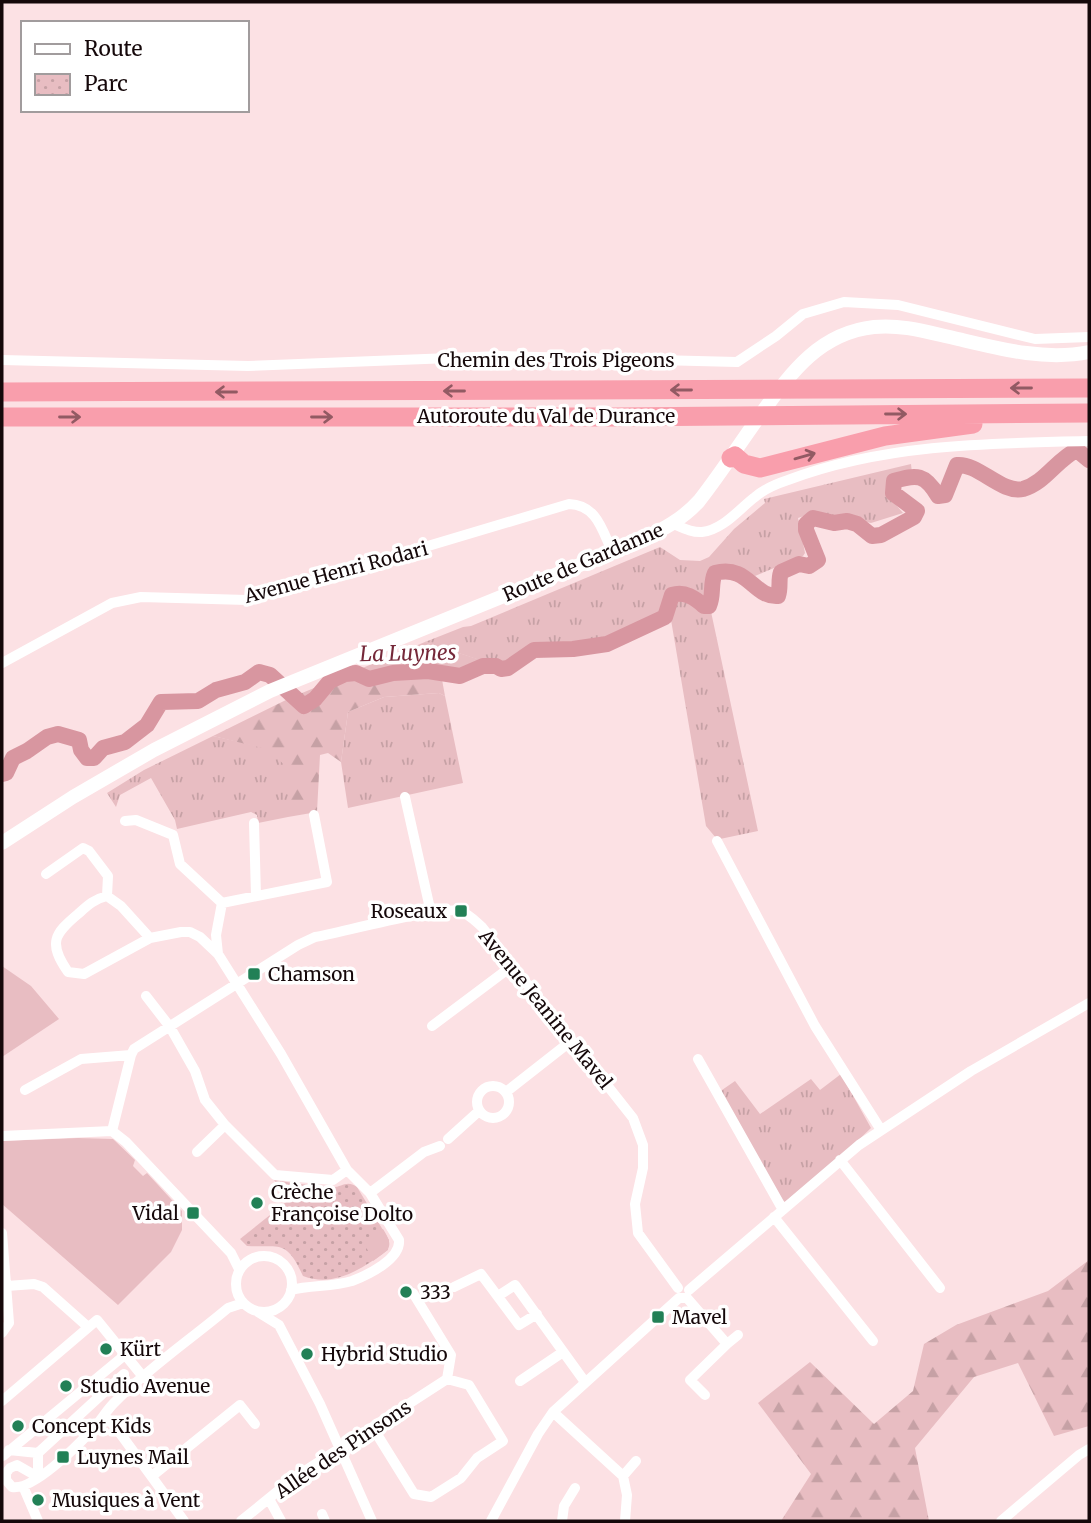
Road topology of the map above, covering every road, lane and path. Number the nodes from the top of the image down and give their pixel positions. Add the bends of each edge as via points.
1 (1089, 337) edge
2 (1089, 352) edge
3 (2, 360) edge
4 (1089, 388) edge
5 (2, 392) edge
6 (1089, 413) edge
7 (2, 417) edge
8 (1089, 419) edge
9 (1089, 441) edge
10 (737, 453) junction
11 (671, 523) junction
12 (612, 551) junction
13 (2, 663) edge
14 (405, 797) dead end
15 (314, 815) dead end
16 (125, 821) dead end
17 (254, 823) dead end
18 (717, 841) dead end
19 (2, 845) edge
20 (46, 874) dead end
21 (107, 896) junction
22 (256, 896) junction
23 (222, 902) junction
24 (430, 913) junction
25 (150, 938) junction
26 (218, 954) junction
27 (512, 966) junction
28 (239, 985) junction
29 (146, 996) dead end
30 (1089, 1003) edge
31 (170, 1027) junction
32 (432, 1027) dead end
33 (572, 1041) junction
34 (131, 1055) junction
35 (698, 1059) dead end
36 (25, 1090) dead end
37 (506, 1092) junction
38 (479, 1111) junction
39 (225, 1125) junction
40 (881, 1130) junction
41 (112, 1131) junction
42 (2, 1136) edge
43 (197, 1152) dead end
44 (840, 1160) junction
45 (347, 1171) junction
46 (370, 1193) junction
47 (778, 1213) junction
48 (2, 1233) edge
49 (231, 1253) junction
50 (255, 1256) junction
51 (239, 1269) junction
52 (291, 1276) junction
53 (310, 1285) junction
54 (7, 1286) junction
55 (235, 1287) junction
56 (454, 1287) dead end
57 (940, 1288) dead end
58 (291, 1290) junction
59 (413, 1293) dead end
60 (683, 1293) junction
61 (498, 1296) junction
62 (243, 1303) junction
63 (281, 1306) junction
64 (228, 1308) junction
65 (258, 1312) junction
66 (537, 1314) junction
67 (279, 1325) junction
68 (88, 1327) junction
69 (2, 1333) edge
70 (738, 1335) dead end
71 (873, 1341) dead end
72 (727, 1344) junction
73 (564, 1352) junction
74 (126, 1354) junction
75 (124, 1374) dead end
76 (144, 1378) junction
77 (447, 1379) junction
78 (520, 1381) dead end
79 (585, 1382) junction
80 (2, 1384) edge
81 (705, 1395) dead end
82 (6, 1397) edge
83 (553, 1412) junction
84 (104, 1416) junction
85 (255, 1424) dead end
86 (373, 1429) junction
87 (340, 1448) junction
88 (1089, 1449) edge
89 (4, 1453) edge
90 (38, 1453) junction
91 (635, 1461) dead end
92 (152, 1476) junction
93 (623, 1476) junction
94 (38, 1477) junction
95 (14, 1478) edge
96 (575, 1488) dead end
97 (269, 1499) junction
98 (38, 1521) edge
99 (184, 1521) edge
100 (241, 1521) edge
101 (281, 1521) edge
102 (372, 1521) edge
103 (491, 1521) edge
104 (562, 1521) edge
105 (625, 1521) edge
106 (1000, 1521) edge

1 - 3 street, Chemin des Trois Pigeons via 1035,339 898,304 844,302 803,314 737,362 501,356 248,366
2 - 10 main road, Route de Gardanne via 1031,354 896,327 855,331 835,338 801,362
4 -> 5 highway, Autoroute du Val de Durance
7 -> 6 highway, Autoroute du Val de Durance
10 -> 8 highway via 744,464 760,468 930,429
9 - 11 street via 888,454 766,489 712,529 696,531
10 - 11 main road, Route de Gardanne via 692,509
11 - 12 main road, Route de Gardanne
12 - 13 street, Avenue Henri Rodari via 595,514 584,506 569,504 247,600 141,597 112,603
12 - 19 main road, Route de Gardanne via 270,691 92,785
14 - 24 street
15 - 22 street via 327,882
16 - 23 street via 136,820 173,835 180,864
17 - 22 street
18 - 40 street via 815,1026
20 - 21 street via 83,848 108,876
21 - 25 street
21 - 25 street via 97,898 59,930 57,947 68,972 84,974
22 - 23 street
23 - 26 street
24 - 27 street, Avenue Jeanine Mavel via 450,910 469,915
24 - 28 street, Avenue Jeanine Mavel via 315,937
25 - 26 street via 190,932
26 - 28 street
27 - 32 street
27 - 33 street, Avenue Jeanine Mavel
28 - 31 street, Avenue Jeanine Mavel
28 - 45 street
29 - 31 street
30 - 40 street
31 - 34 street, Avenue Jeanine Mavel
31 - 39 street via 195,1071 205,1100
33 - 37 street
33 - 60 street, Avenue Jeanine Mavel via 633,1118 643,1145 635,1204 638,1233
34 - 36 street via 81,1059
34 - 41 street
35 - 47 street
37 - 38 street via 494,1085 483,1089 477,1099
37 - 38 street via 509,1106 502,1116 489,1118
38 - 46 street via 444,1143 424,1152
39 - 43 street
39 - 45 street via 275,1175 334,1180
40 - 44 street
41 - 42 street
41 - 49 street
44 - 47 street
44 - 57 street
45 - 46 street
46 - 53 street via 399,1240 397,1253 353,1280
47 - 60 street
47 - 71 street
48 - 54 street
49 - 50 street
49 - 51 street
50 - 51 street
50 - 52 street via 275,1258
51 - 55 street
52 - 53 street
52 - 58 street
53 - 58 street
54 - 68 street via 43,1287
54 - 69 street via 9,1323
55 - 62 street
55 - 64 street
56 - 61 street via 481,1274
58 - 63 street
59 - 77 street via 451,1355
60 - 72 street, Avenue Jeanine Mavel
60 - 79 street
61 - 66 street via 515,1285
61 - 66 street via 519,1325
62 - 64 street
62 - 65 street
63 - 65 street
63 - 67 street
64 - 76 street
65 - 67 street
66 - 73 street
67 - 87 street
68 - 74 street via 97,1320
68 - 82 street
70 - 72 street
72 - 81 street via 690,1380
73 - 78 street
73 - 79 street
74 - 76 street
74 - 89 street
75 - 90 street
76 - 84 street
77 - 86 street, Allée des Pinsons
77 - 86 street via 468,1385 503,1441 477,1458 461,1478 431,1497 414,1494
79 - 83 street
80 - 82 street
83 - 93 street
83 - 103 street
84 - 92 street
84 - 94 street
85 - 92 street via 240,1405
86 - 87 street, Allée des Pinsons
87 - 97 street, Allée des Pinsons
87 - 102 street
88 - 106 street
89 - 90 street
89 - 95 street
90 - 94 street
91 - 93 street
92 - 99 street
93 - 105 street
94 - 95 street via 34,1481
95 - 98 street
96 - 104 street via 564,1506
97 - 100 street, Allée des Pinsons
97 - 101 street

